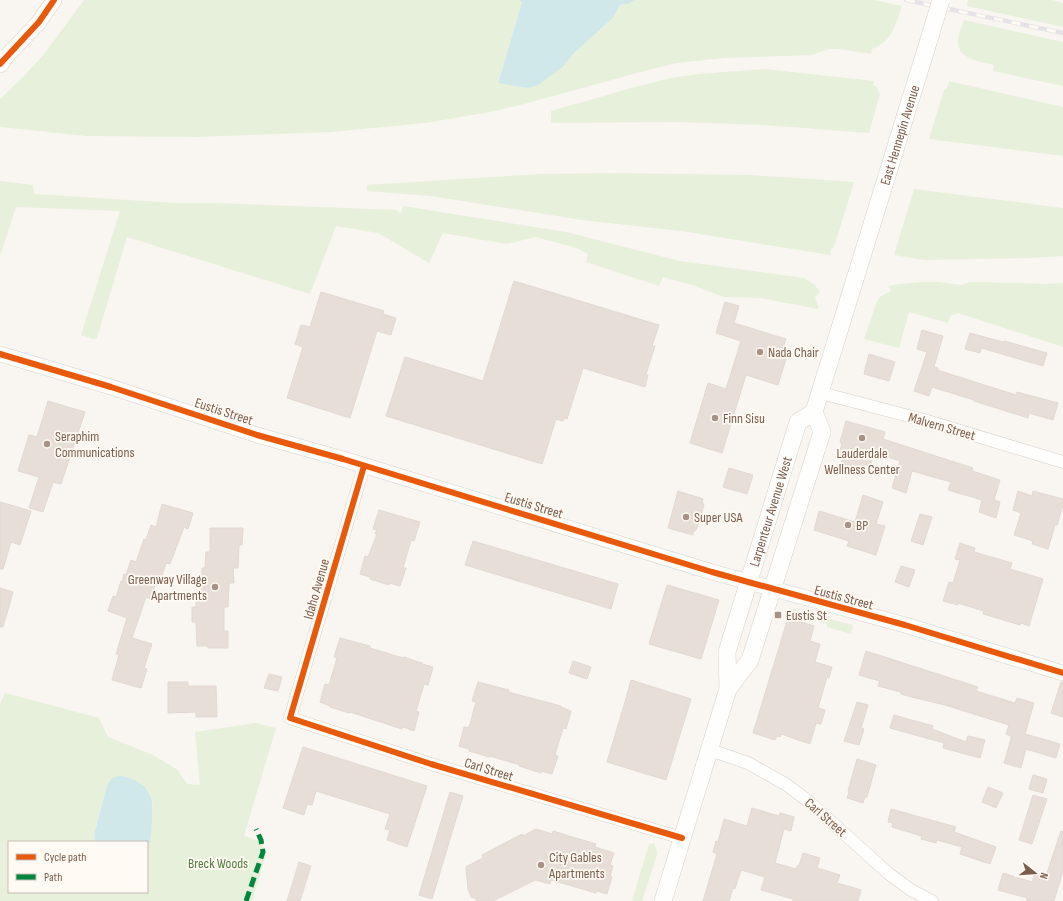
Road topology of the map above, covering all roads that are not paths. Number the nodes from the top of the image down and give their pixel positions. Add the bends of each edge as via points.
1 (54, 0) edge
2 (941, 0) edge
3 (1, 61) edge
4 (0, 354) edge
5 (821, 393) junction
6 (814, 412) junction
7 (1063, 462) edge
8 (364, 466) junction
9 (748, 583) junction
10 (772, 590) junction
11 (1063, 673) edge
12 (728, 689) junction
13 (290, 718) joint
14 (710, 750) junction
15 (682, 838) junction
16 (663, 901) edge
17 (932, 901) edge

1 - 3 street via 39,22
2 - 5 main road, East Hennepin Avenue, bridge
4 - 8 street, Eustis Street
5 - 6 main road
5 - 7 street, Malvern Street via 924,420
6 - 9 main road, Larpenteur Avenue West via 798,422
6 - 10 main road, Larpenteur Avenue West via 822,432
8 - 9 street, Eustis Street
8 - 13 street, Idaho Avenue
9 - 10 street, Eustis Street
9 - 12 main road, Larpenteur Avenue West via 727,652
10 - 11 street, Eustis Street
10 - 12 main road, Larpenteur Avenue West via 750,660
12 - 14 main road, Larpenteur Avenue West
13 - 15 street, Carl Street via 509,788
14 - 15 main road, Larpenteur Avenue West
14 - 17 street, Carl Street via 748,763 787,785 808,800 888,873
15 - 16 main road, Larpenteur Avenue West

